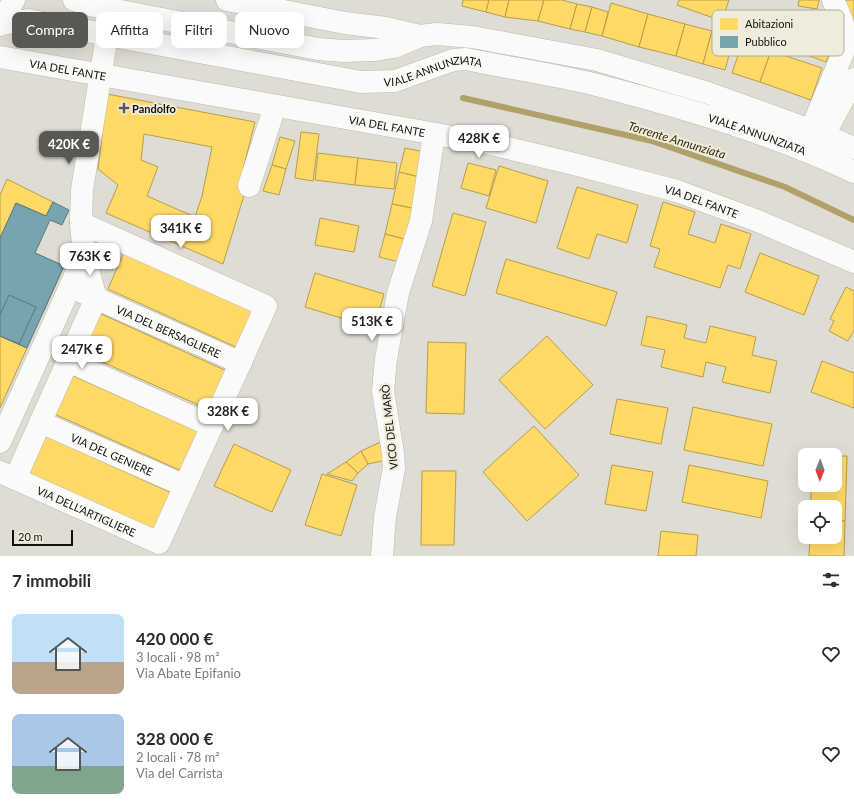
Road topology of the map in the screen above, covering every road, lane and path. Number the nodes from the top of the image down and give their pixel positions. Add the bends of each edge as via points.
1 (14, 0) edge
2 (74, 0) edge
3 (227, 0) edge
4 (833, 0) edge
5 (838, 10) edge
6 (844, 24) edge
7 (1, 25) edge
8 (96, 33) edge
9 (420, 36) junction
10 (163, 45) edge
11 (394, 47) junction
12 (105, 48) edge
13 (844, 51) edge
14 (842, 56) edge
15 (0, 57) edge
16 (101, 76) junction
17 (412, 76) junction
18 (854, 79) edge
19 (275, 106) junction
20 (817, 132) junction
21 (434, 134) junction
22 (854, 148) edge
23 (815, 154) junction
24 (854, 172) edge
25 (249, 186) dead end
26 (81, 223) junction
27 (84, 256) junction
28 (854, 262) edge
29 (70, 287) junction
30 (96, 298) junction
31 (68, 361) junction
32 (240, 363) junction
33 (40, 422) junction
34 (212, 426) junction
35 (0, 442) edge
36 (7, 475) edge
37 (185, 486) junction
38 (382, 556) edge

1 - 7 street
2 - 11 street, VIALE ANNUNZIATA via 318,49 344,51
3 - 9 street
4 - 5 street
6 - 13 street
7 - 8 street, VIALE ANNUNZIATA via 28,20
9 - 11 street, VIALE ANNUNZIATA
9 - 20 street, VIALE ANNUNZIATA via 437,34 472,37 597,60 708,93
10 - 17 street, VIALE ANNUNZIATA via 361,82 395,81
11 - 17 street via 407,50 414,57 415,67
12 - 16 street
14 - 20 street
15 - 16 street, VIA DEL FANTE
16 - 19 street, VIA DEL FANTE
16 - 26 street via 82,190
17 - 23 street, VIALE ANNUNZIATA via 453,60 466,60 577,81 701,114
18 - 20 street
19 - 21 street, VIA DEL FANTE
19 - 25 street
20 - 22 street, VIALE ANNUNZIATA
20 - 23 street
21 - 28 street, VIA DEL FANTE via 487,143 677,191 758,221
21 - 38 street, VICO DEL MARÒ via 422,216 398,293 386,359 383,392 394,468 385,517
23 - 24 street, VIALE ANNUNZIATA
26 - 27 street
26 - 32 street via 266,306
27 - 29 street
27 - 30 street
29 - 30 street, VIA DEL BERSAGLIERE
29 - 35 street
30 - 31 street
30 - 32 street, VIA DEL BERSAGLIERE
31 - 33 street
31 - 34 street
32 - 34 street
33 - 36 street
33 - 37 street, VIA DEL GENIERE
34 - 37 street
36 - 37 street, VIA DELL'ARTIGLIERE via 159,543

